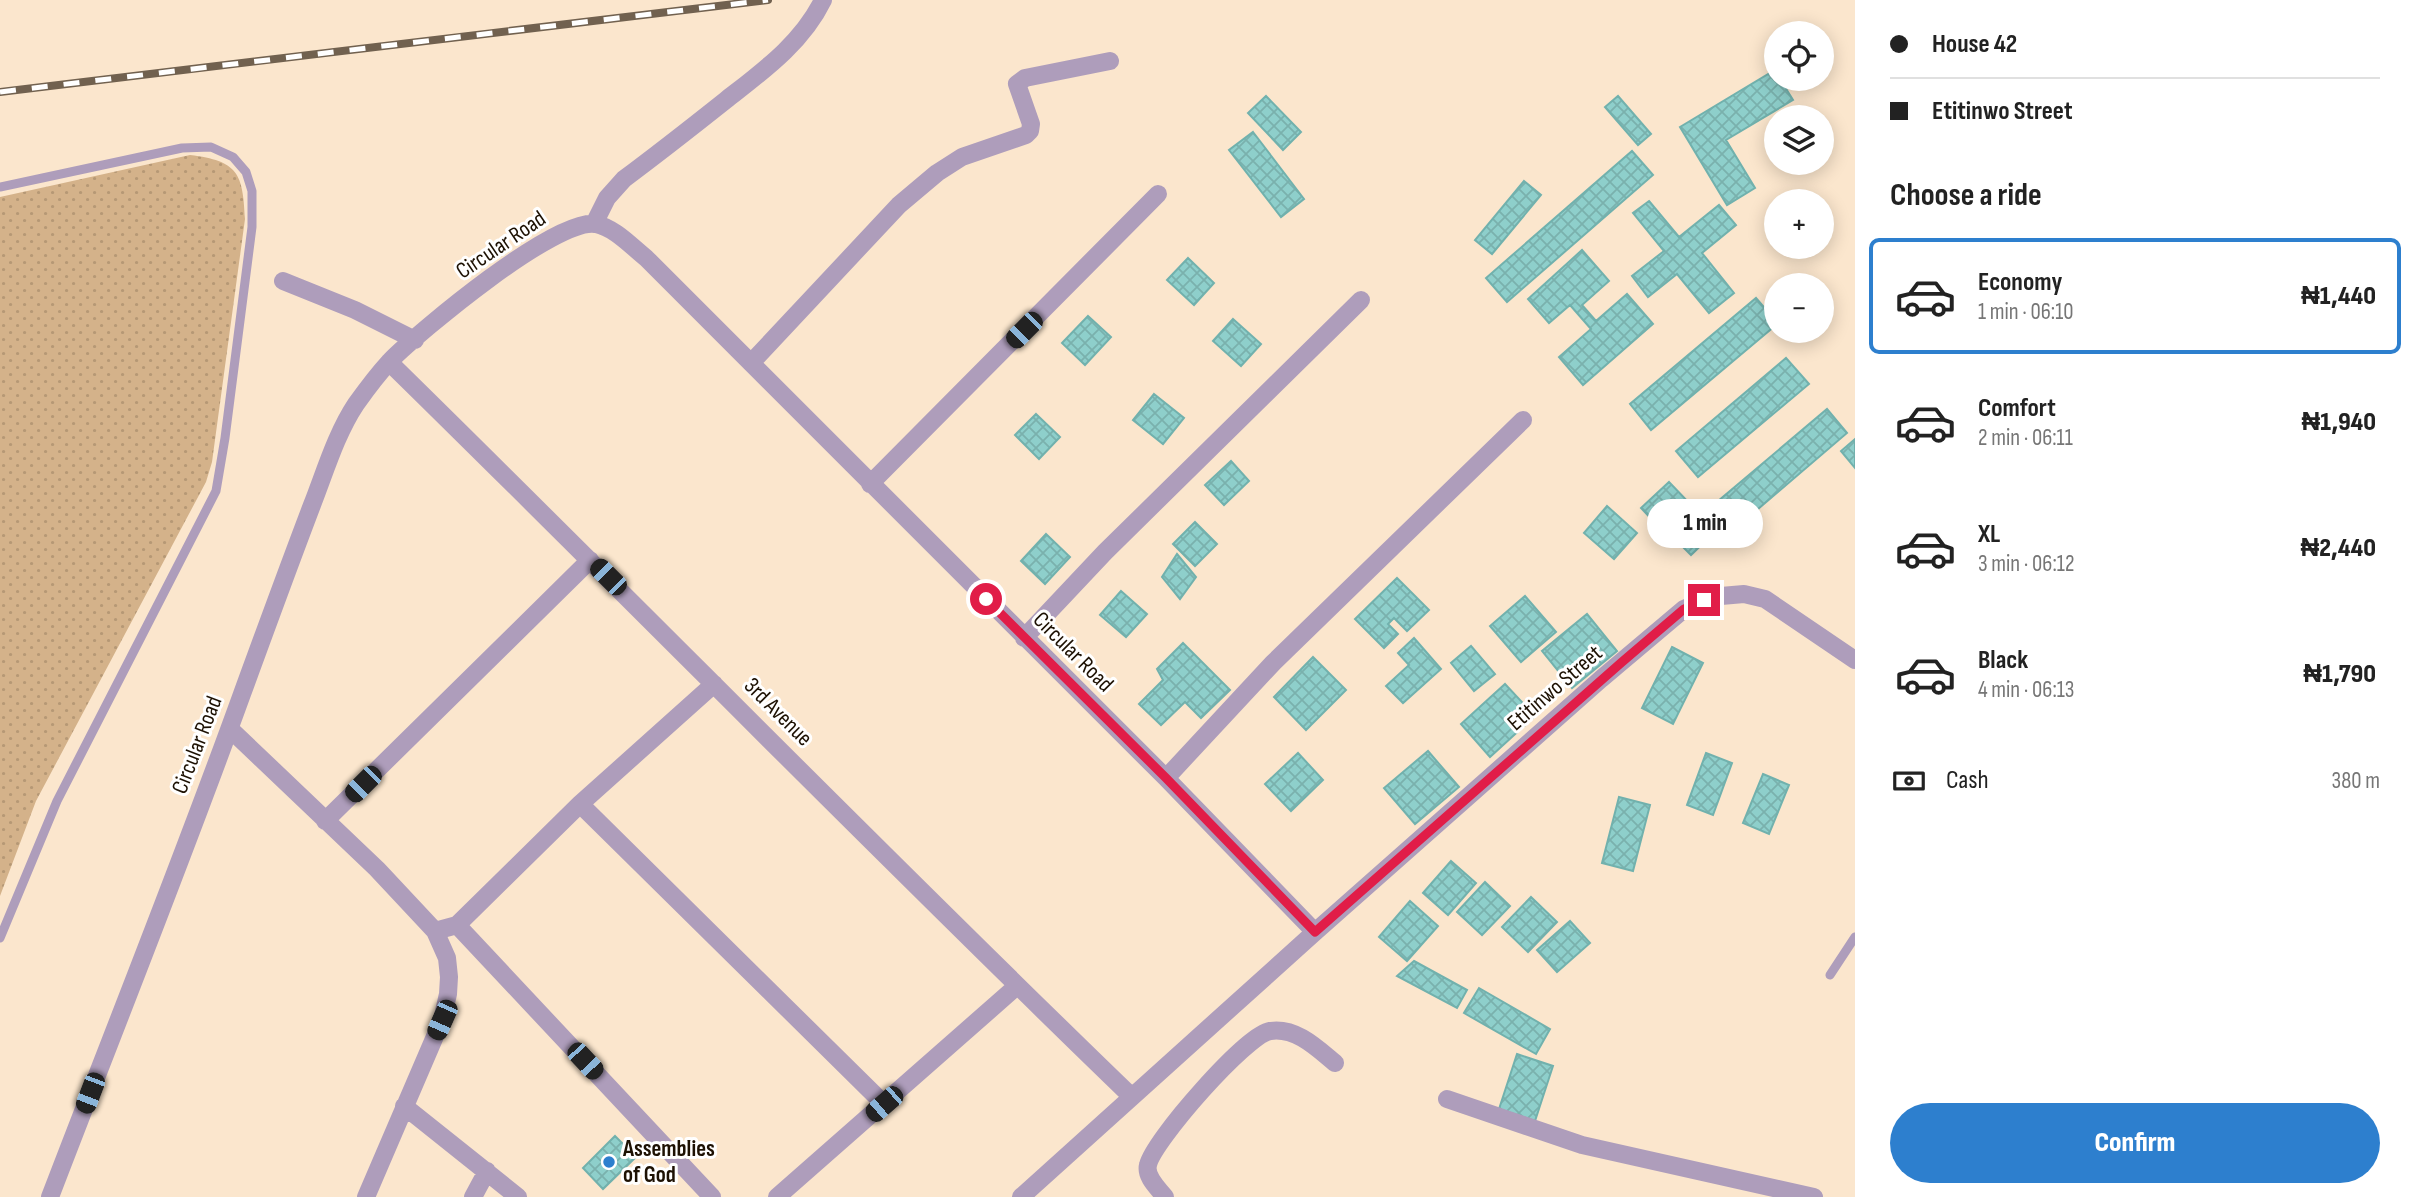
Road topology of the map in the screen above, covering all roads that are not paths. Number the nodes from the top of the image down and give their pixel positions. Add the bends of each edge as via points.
1 (823, 0) edge
2 (1110, 61) dead end
3 (0, 187) edge
4 (1158, 194) dead end
5 (594, 223) junction
6 (283, 281) dead end
7 (1361, 300) dead end
8 (415, 340) junction
9 (389, 362) junction
10 (751, 363) junction
11 (1523, 420) dead end
12 (870, 484) junction
13 (590, 560) junction
14 (1024, 638) junction
15 (1855, 660) edge
16 (714, 684) junction
17 (230, 729) junction
18 (1166, 778) junction
19 (580, 804) junction
20 (325, 821) junction
21 (457, 925) junction
22 (435, 931) junction
23 (1315, 932) junction
24 (1855, 937) edge
25 (0, 938) edge
26 (1830, 975) dead end
27 (1017, 986) junction
28 (1335, 1063) dead end
29 (1132, 1097) junction
30 (1447, 1098) dead end
31 (884, 1104) junction
32 (404, 1107) junction
33 (487, 1171) junction
34 (50, 1197) edge
35 (366, 1197) edge
36 (473, 1197) edge
37 (518, 1197) edge
38 (712, 1197) edge
39 (777, 1197) edge
40 (1021, 1197) edge
41 (1165, 1197) edge
42 (1814, 1197) edge

1 - 5 street via 800,36 771,63 624,179
2 - 10 street via 1017,83 1030,131 937,173 899,205
3 - 25 lane via 182,148 211,147 233,157 246,172 252,191 252,227 216,491 57,801
4 - 12 street
5 - 8 street, Circular Road via 547,240 493,276
5 - 10 street, Circular Road via 646,258
6 - 8 street
7 - 14 street
8 - 9 street, Circular Road
9 - 13 street, 3rd Avenue
9 - 17 street, Circular Road via 355,406 336,443
10 - 12 street, Circular Road
11 - 18 street via 1273,663
12 - 14 street, Circular Road
13 - 16 street, 3rd Avenue
13 - 20 street
14 - 18 street, Circular Road
15 - 23 street, Etitinwo Street via 1765,599 1744,594 1721,596 1684,609
16 - 19 street
16 - 27 street, 3rd Avenue
17 - 20 street
17 - 34 street, Circular Road
18 - 23 street, Circular Road
19 - 21 street
19 - 31 street
20 - 22 street
21 - 22 street
21 - 38 street
22 - 32 street via 447,958 448,993 442,1020
23 - 29 street, Etitinwo Street
24 - 26 lane
27 - 29 street, 3rd Avenue
27 - 31 street
28 - 41 street via 1301,1036 1269,1031 1254,1038 1179,1117 1151,1157 1148,1173
29 - 40 street, Etitinwo Street
30 - 42 street via 1581,1145
31 - 39 street
32 - 33 street
32 - 35 street
33 - 36 street
33 - 37 street

